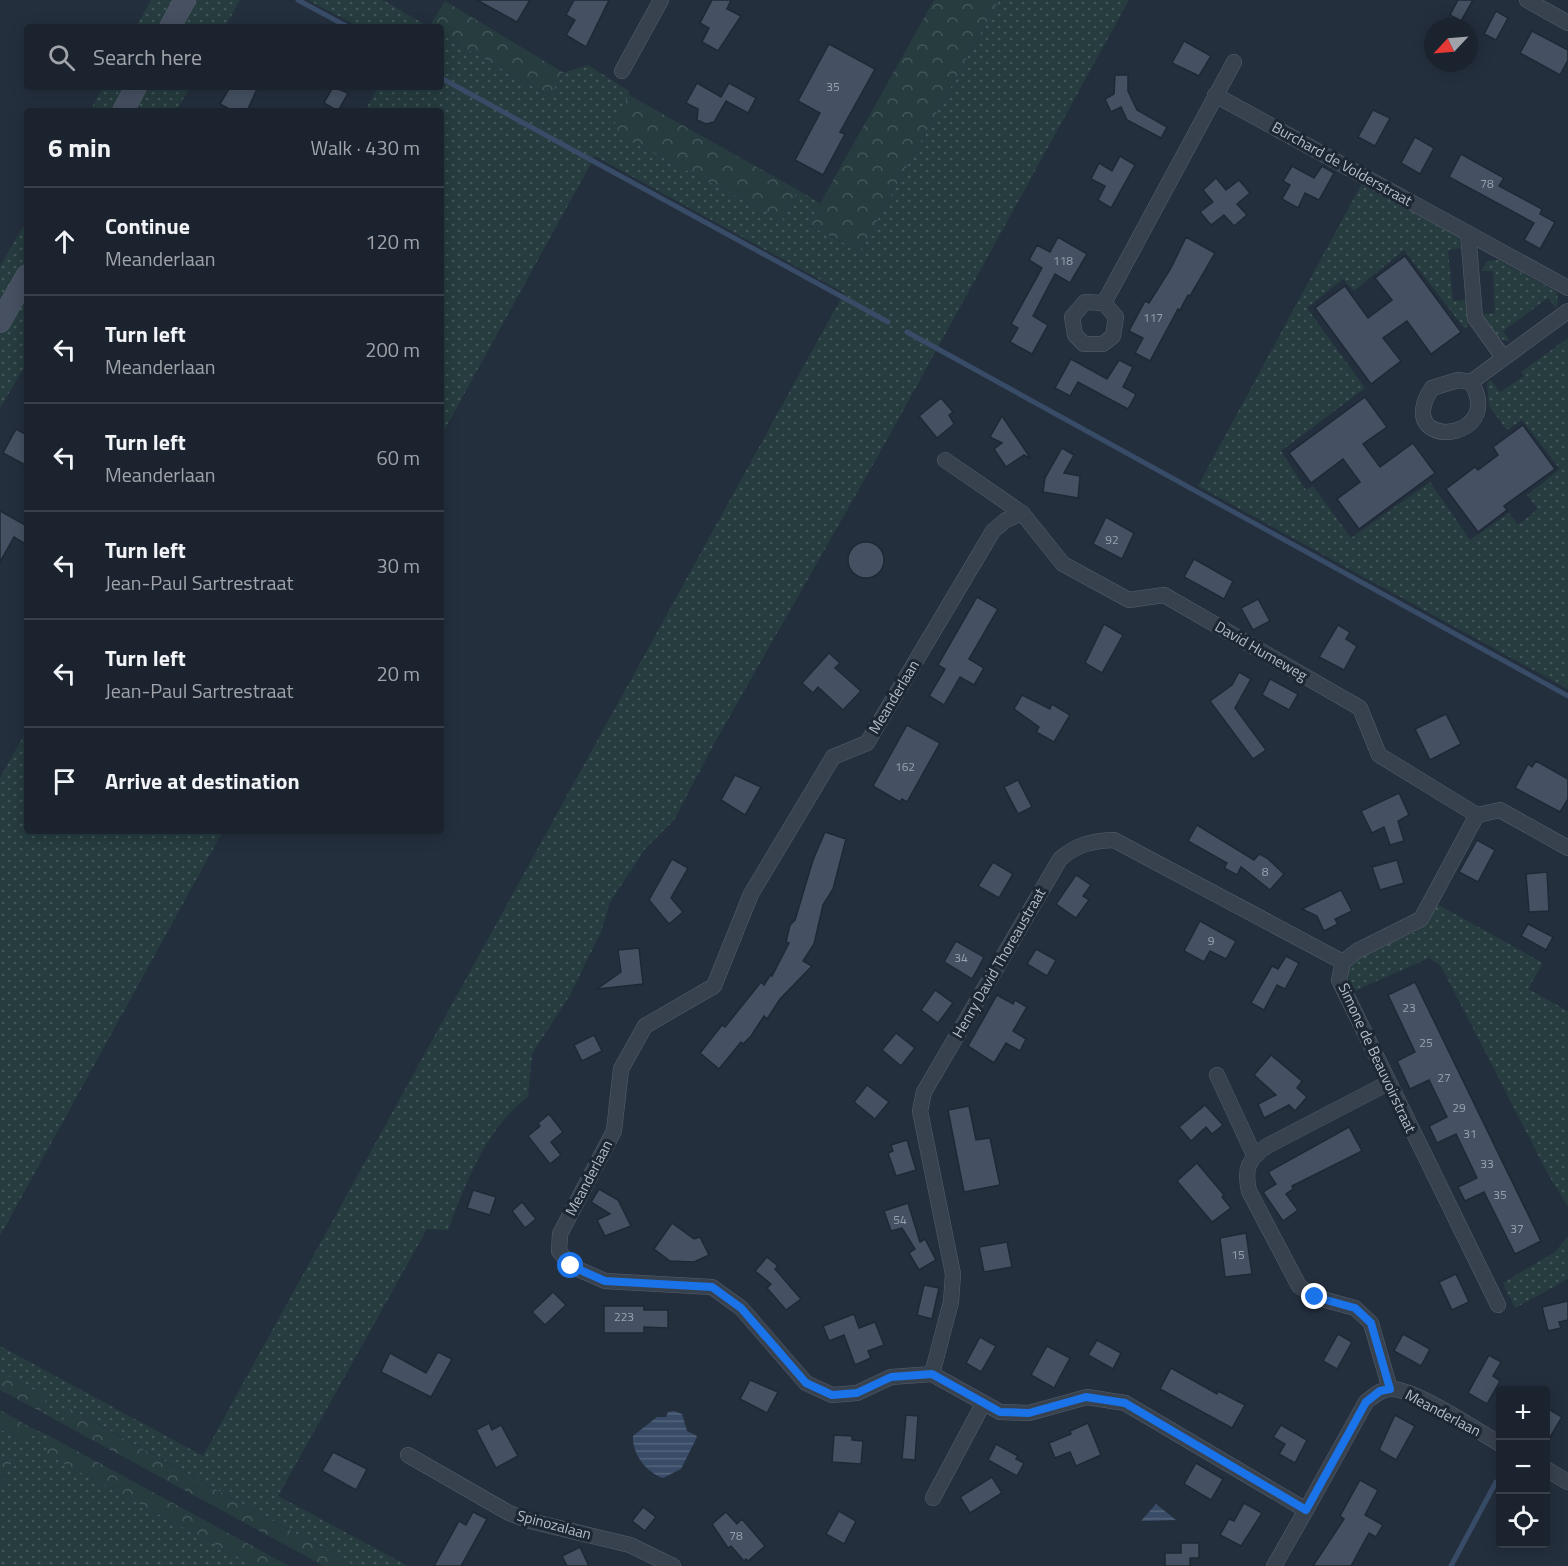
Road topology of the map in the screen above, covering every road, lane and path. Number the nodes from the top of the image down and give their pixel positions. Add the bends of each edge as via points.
1 (185, 0) edge
2 (661, 0) edge
3 (1527, 0) edge
4 (1568, 23) edge
5 (172, 24) edge
6 (1234, 62) dead end
7 (622, 71) dead end
8 (134, 90) edge
9 (1215, 95) junction
10 (125, 108) edge
11 (1468, 233) junction
12 (24, 280) edge
13 (1568, 288) edge
14 (1104, 303) dead end
15 (1568, 310) edge
16 (0, 321) edge
17 (1503, 357) junction
18 (1471, 382) dead end
19 (945, 460) dead end
20 (1022, 513) junction
21 (1477, 815) junction
22 (1568, 848) edge
23 (1343, 962) junction
24 (1217, 1075) dead end
25 (1388, 1083) junction
26 (1254, 1155) junction
27 (1498, 1305) dead end
28 (932, 1374) junction
29 (1390, 1389) junction
30 (982, 1404) junction
31 (1496, 1442) edge
32 (408, 1455) dead end
33 (1550, 1472) edge
34 (1568, 1482) edge
35 (933, 1498) dead end
36 (1306, 1510) junction
37 (673, 1566) edge
38 (1274, 1566) edge

1 - 5 street
2 - 7 street
3 - 4 street
6 - 9 street
8 - 10 street
9 - 11 street, Burchard de Volderstraat
9 - 14 street
11 - 13 street, Burchard de Volderstraat
11 - 17 street via 1475,318
12 - 16 street
15 - 17 street
17 - 18 street
19 - 20 street, David Humeweg
20 - 21 street, David Humeweg via 1063,564 1129,600 1164,595 1360,708 1379,755
20 - 28 street, Meanderlaan via 993,531 867,743 833,757 751,894 714,986 645,1026 621,1070 614,1131 560,1234 559,1251 571,1266 605,1281 712,1287 741,1308 806,1383 832,1395 857,1393 891,1377
21 - 22 street via 1500,810
21 - 23 street, Simone de Beauvoirstraat via 1421,919
23 - 25 street, Simone de Beauvoirstraat via 1339,980
23 - 28 street, Henry David Thoreaustraat via 1114,840 1072,848 1060,859 924,1092 920,1111 953,1274 951,1302
24 - 26 street
25 - 26 street
25 - 27 street, Simone de Beauvoirstraat
26 - 29 street via 1245,1176 1249,1191 1299,1286 1315,1297 1355,1308 1371,1323
28 - 30 street
29 - 31 street, Meanderlaan via 1410,1393
29 - 36 street, Meanderlaan via 1380,1391 1366,1402
30 - 35 street
30 - 36 street via 1000,1412 1029,1413 1086,1397 1125,1403
32 - 37 street, Spinozalaan via 509,1513 630,1545
33 - 34 street
36 - 38 street, Meanderlaan

